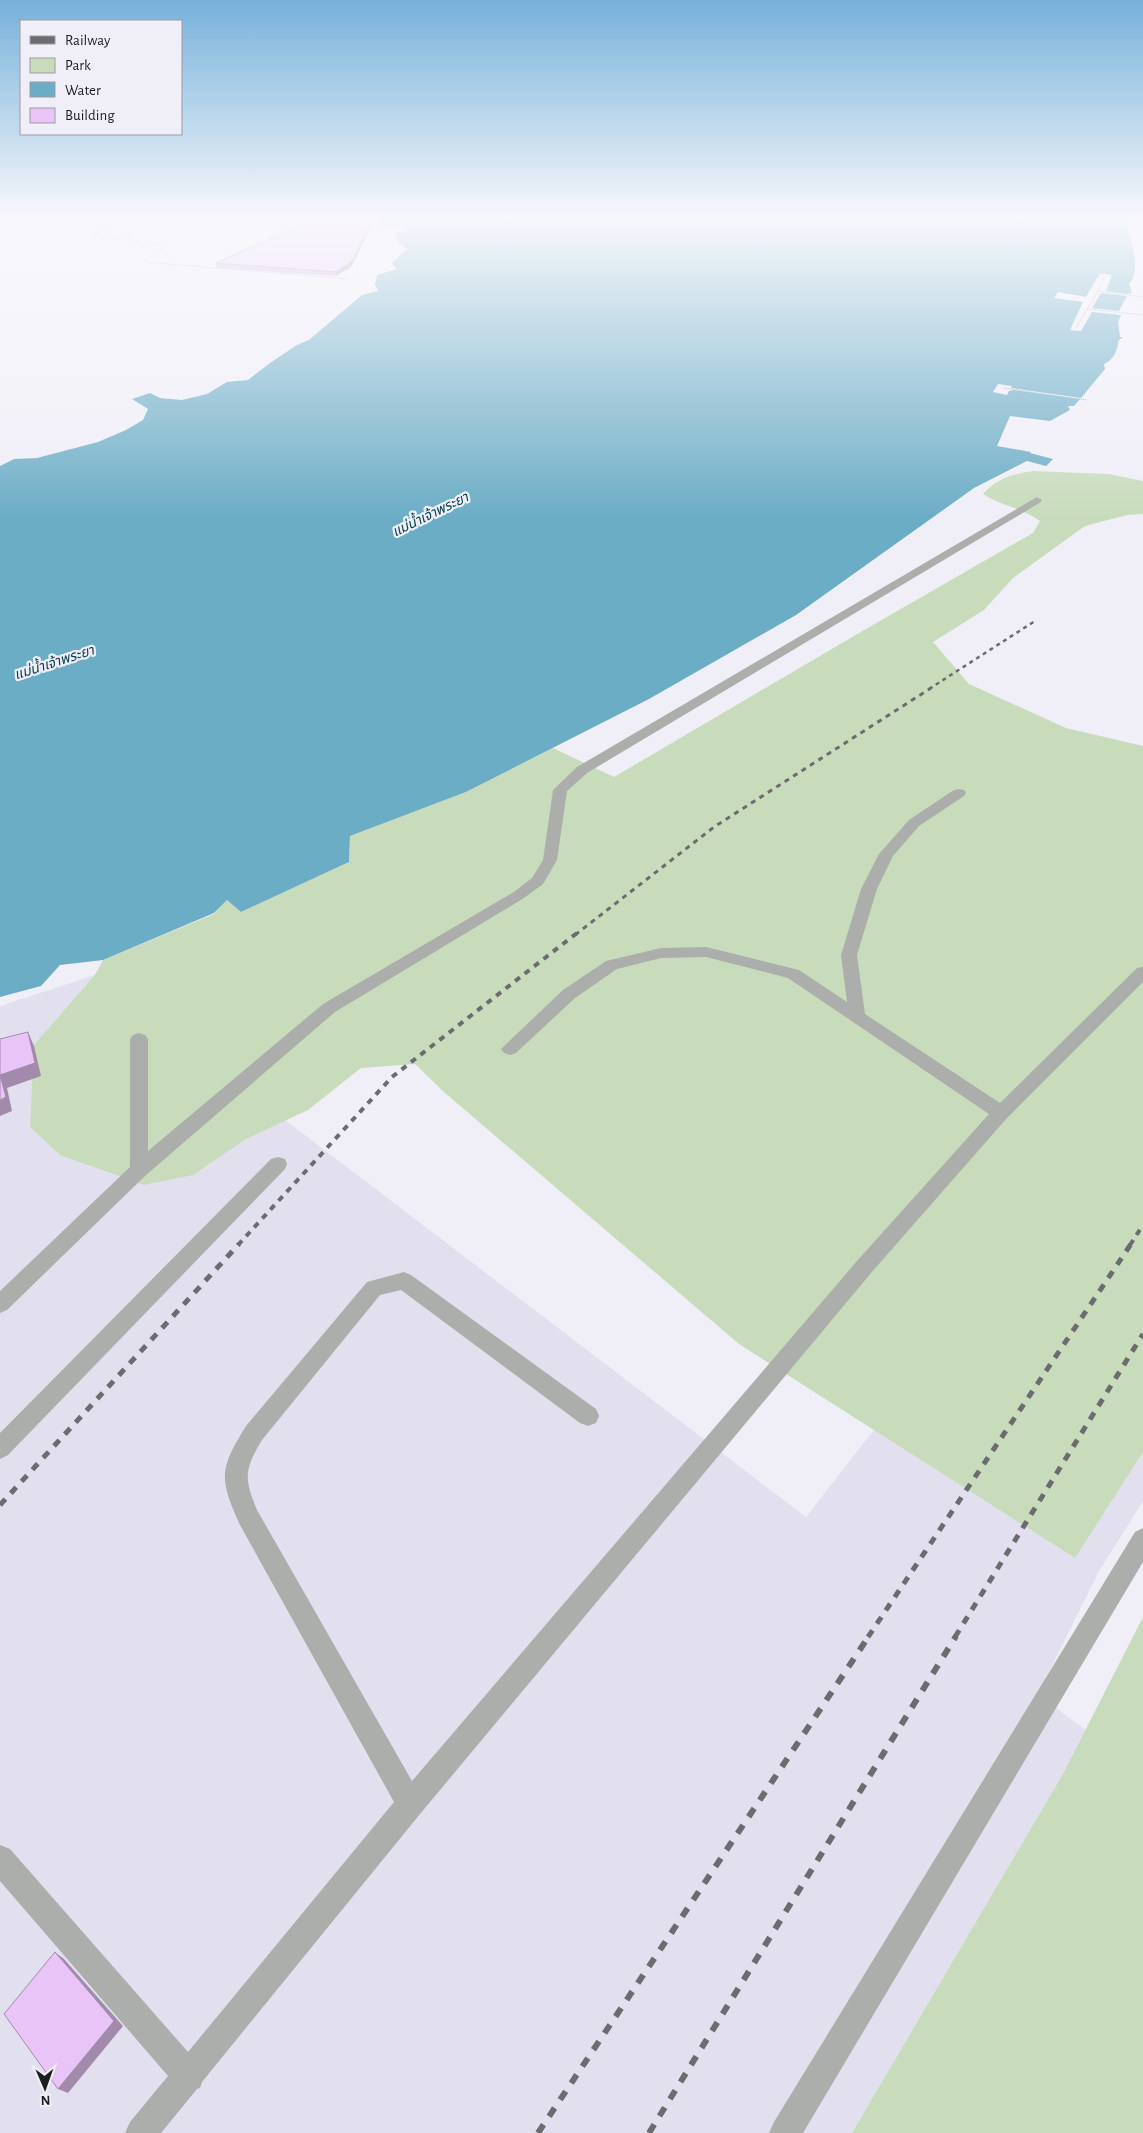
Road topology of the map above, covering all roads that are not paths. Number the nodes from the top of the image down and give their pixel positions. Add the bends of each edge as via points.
1 (1037, 500) dead end
2 (959, 793) dead end
3 (1143, 972) edge
4 (857, 1017) junction
5 (139, 1039) dead end
6 (510, 1049) dead end
7 (1001, 1113) junction
8 (278, 1164) dead end
9 (139, 1170) junction
10 (0, 1304) edge
11 (588, 1416) dead end
12 (0, 1448) edge
13 (1143, 1540) edge
14 (410, 1804) junction
15 (0, 1858) edge
16 (189, 2077) junction
17 (141, 2133) edge
18 (785, 2133) edge

1 - 9 lane via 582,770 560,790 550,860 538,881 329,1008
2 - 4 lane via 908,829 886,854 869,889 849,955
3 - 7 lane
4 - 6 lane via 793,974 706,952 661,952 612,964 569,994
4 - 7 lane
5 - 9 lane
7 - 14 lane via 864,1267
8 - 12 lane
9 - 10 lane
11 - 14 lane via 404,1281 374,1288 254,1433 238,1459 236,1487 248,1517
13 - 18 lane
14 - 16 lane
15 - 16 lane
16 - 17 lane

